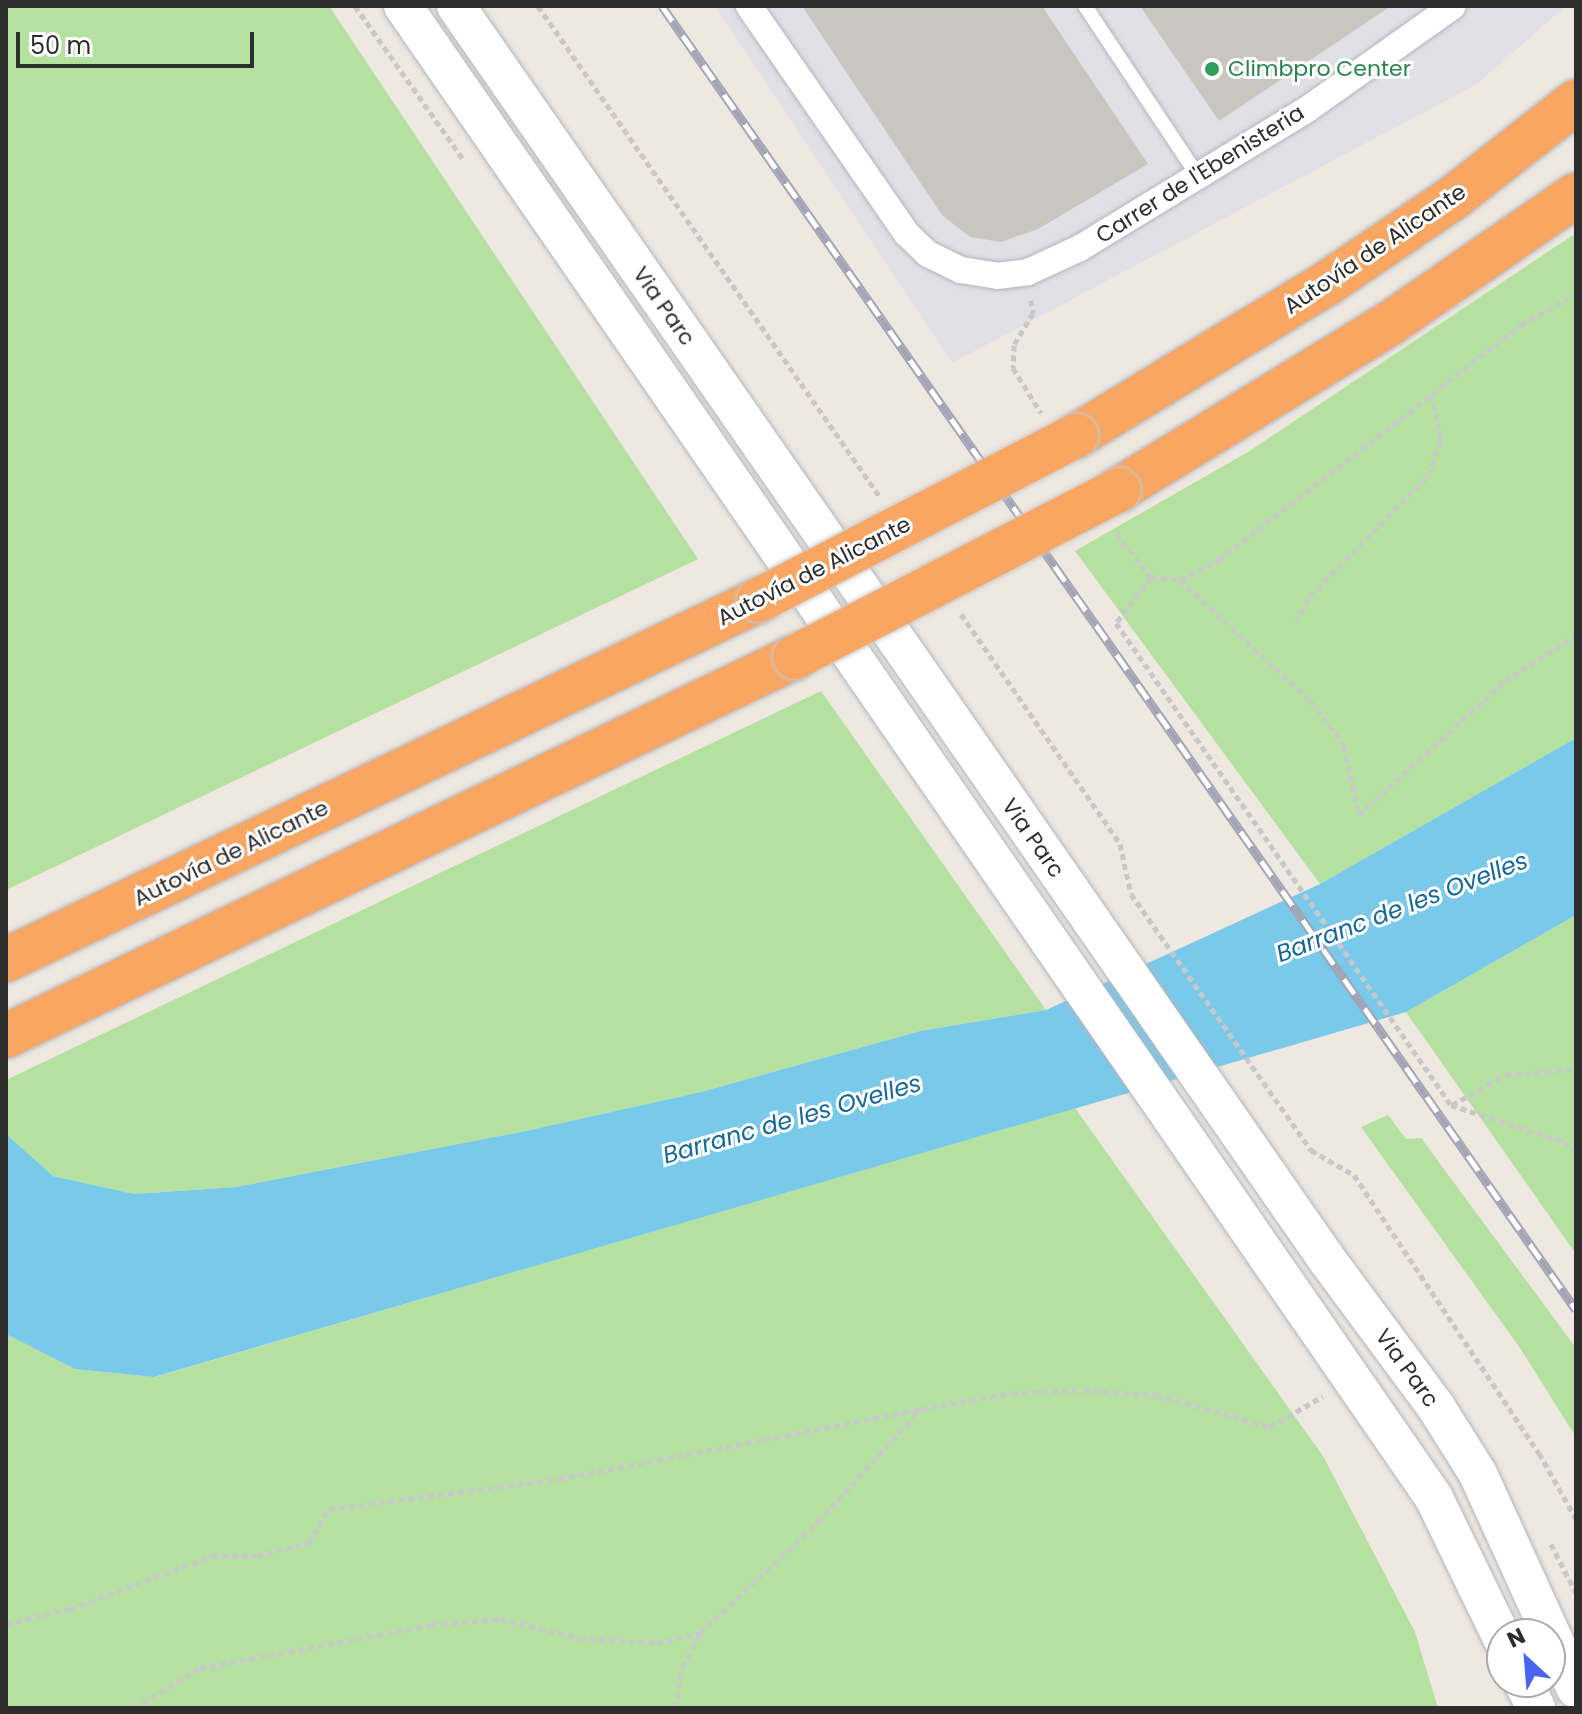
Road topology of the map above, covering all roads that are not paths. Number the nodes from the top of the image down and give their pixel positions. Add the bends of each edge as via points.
1 (403, 6) edge
2 (456, 6) edge
3 (749, 6) edge
4 (1085, 6) edge
5 (1453, 6) edge
6 (1576, 102) edge
7 (1198, 176) junction
8 (1576, 195) edge
9 (6, 960) edge
10 (10, 1034) edge
11 (1492, 1618) edge
12 (1576, 1689) edge

1 - 11 main road, Via Parc via 964,825 1287,1280 1434,1498
2 - 12 main road, Via Parc via 1256,1157 1436,1407 1478,1474
3 - 7 street, Carrer de l'Ebenisteria via 907,234 928,254 961,270 997,276 1028,272 1080,248
4 - 7 lane
5 - 7 street, Carrer de l'Ebenisteria via 1309,108
6 - 9 highway, Autovía de Alicante, bridge via 1453,198 1326,284 759,600
8 - 10 highway, bridge via 1116,510 795,657

